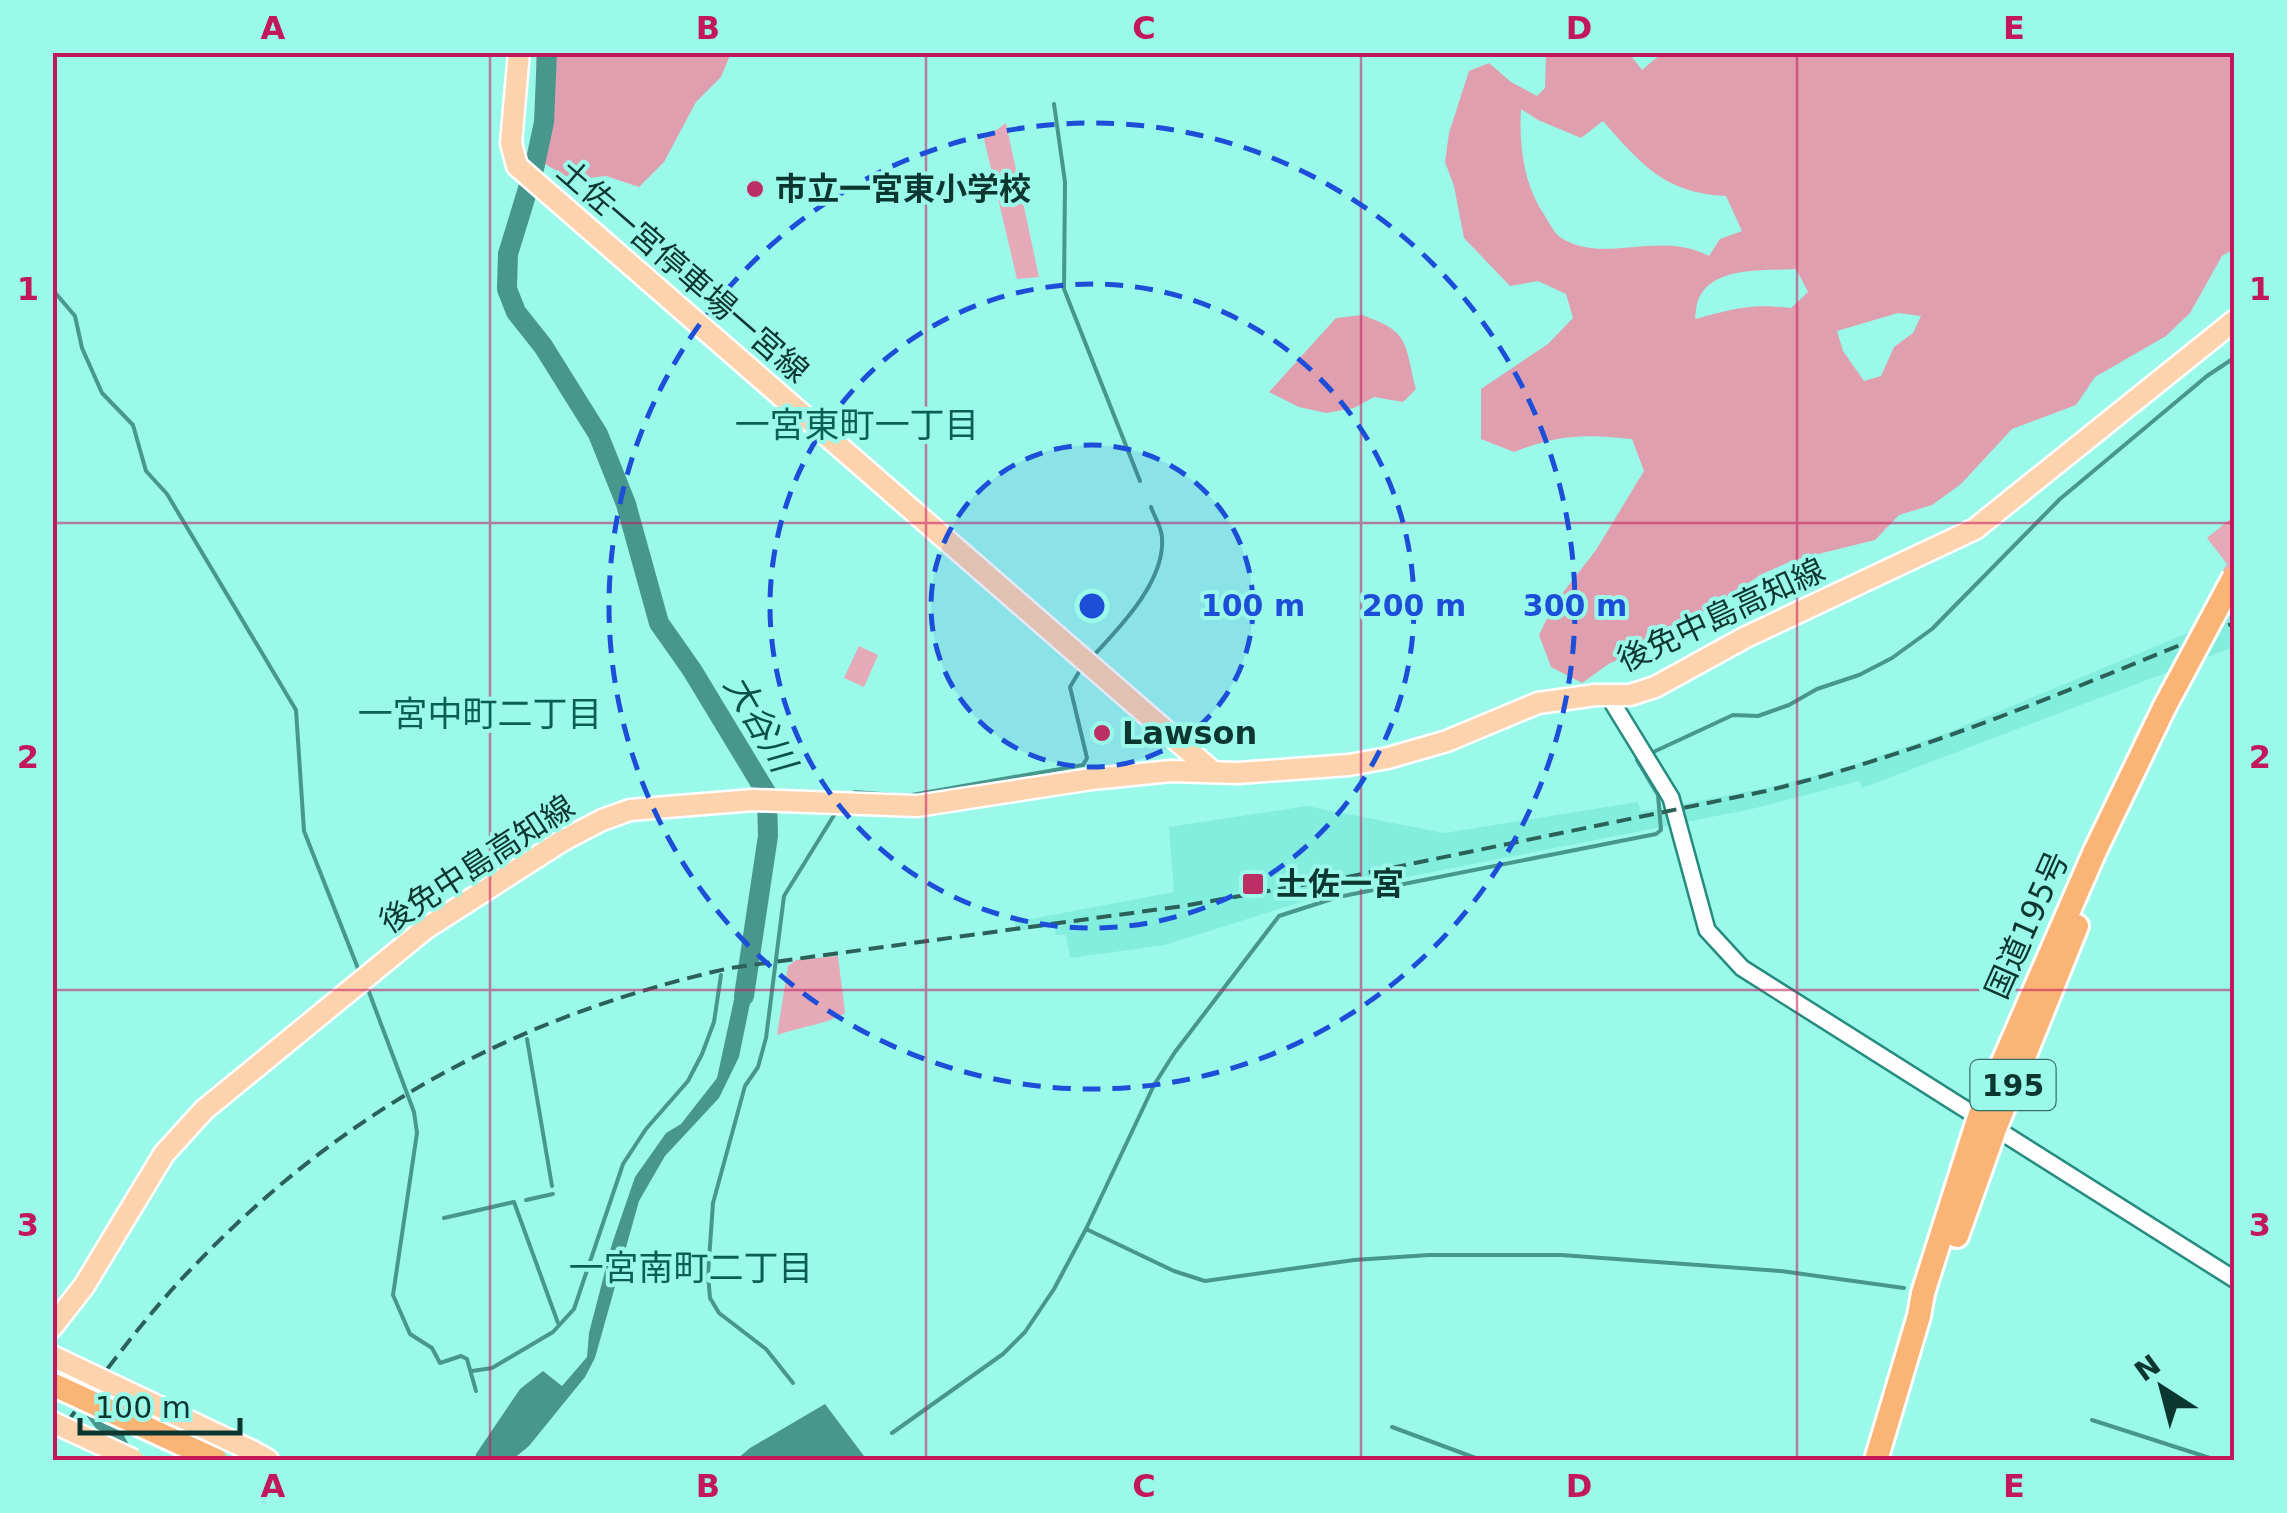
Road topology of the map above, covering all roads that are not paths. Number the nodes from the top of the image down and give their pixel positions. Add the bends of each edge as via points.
1 (519, 52) edge
2 (2234, 322) edge
3 (2234, 577) edge
4 (2234, 608) edge
5 (1610, 697) junction
6 (1214, 772) junction
7 (2102, 853) junction
8 (1987, 1124) junction
9 (2234, 1279) edge
10 (52, 1326) edge
11 (52, 1356) edge
12 (52, 1367) edge
13 (52, 1384) edge
14 (52, 1422) edge
15 (52, 1430) edge
16 (255, 1458) edge
17 (117, 1460) edge
18 (134, 1460) edge
19 (216, 1460) edge
20 (1876, 1460) edge

1 - 6 main road, 土佐一宮停車場一宮線 via 511,143 517,166
2 - 5 main road, 後免中島高知線 via 1975,528 1655,686
3 - 7 highway, 国道195号 / 195, bridge via 2165,706
4 - 7 highway, 国道195号 / 195
5 - 6 main road, 後免中島高知線 via 1538,703 1388,758
5 - 8 street via 1671,798 1707,930 1719,946 1766,985
6 - 10 main road, 後免中島高知線 via 1092,779 917,806 769,800 630,810 602,820 424,929 185,1128
7 - 8 highway, 国道195号 / 195
8 - 9 street
8 - 20 highway, 国道195号 / 195
11 - 16 main road, bridge
12 - 16 main road
13 - 19 highway, bridge
14 - 18 main road, bridge
15 - 17 main road, bridge

